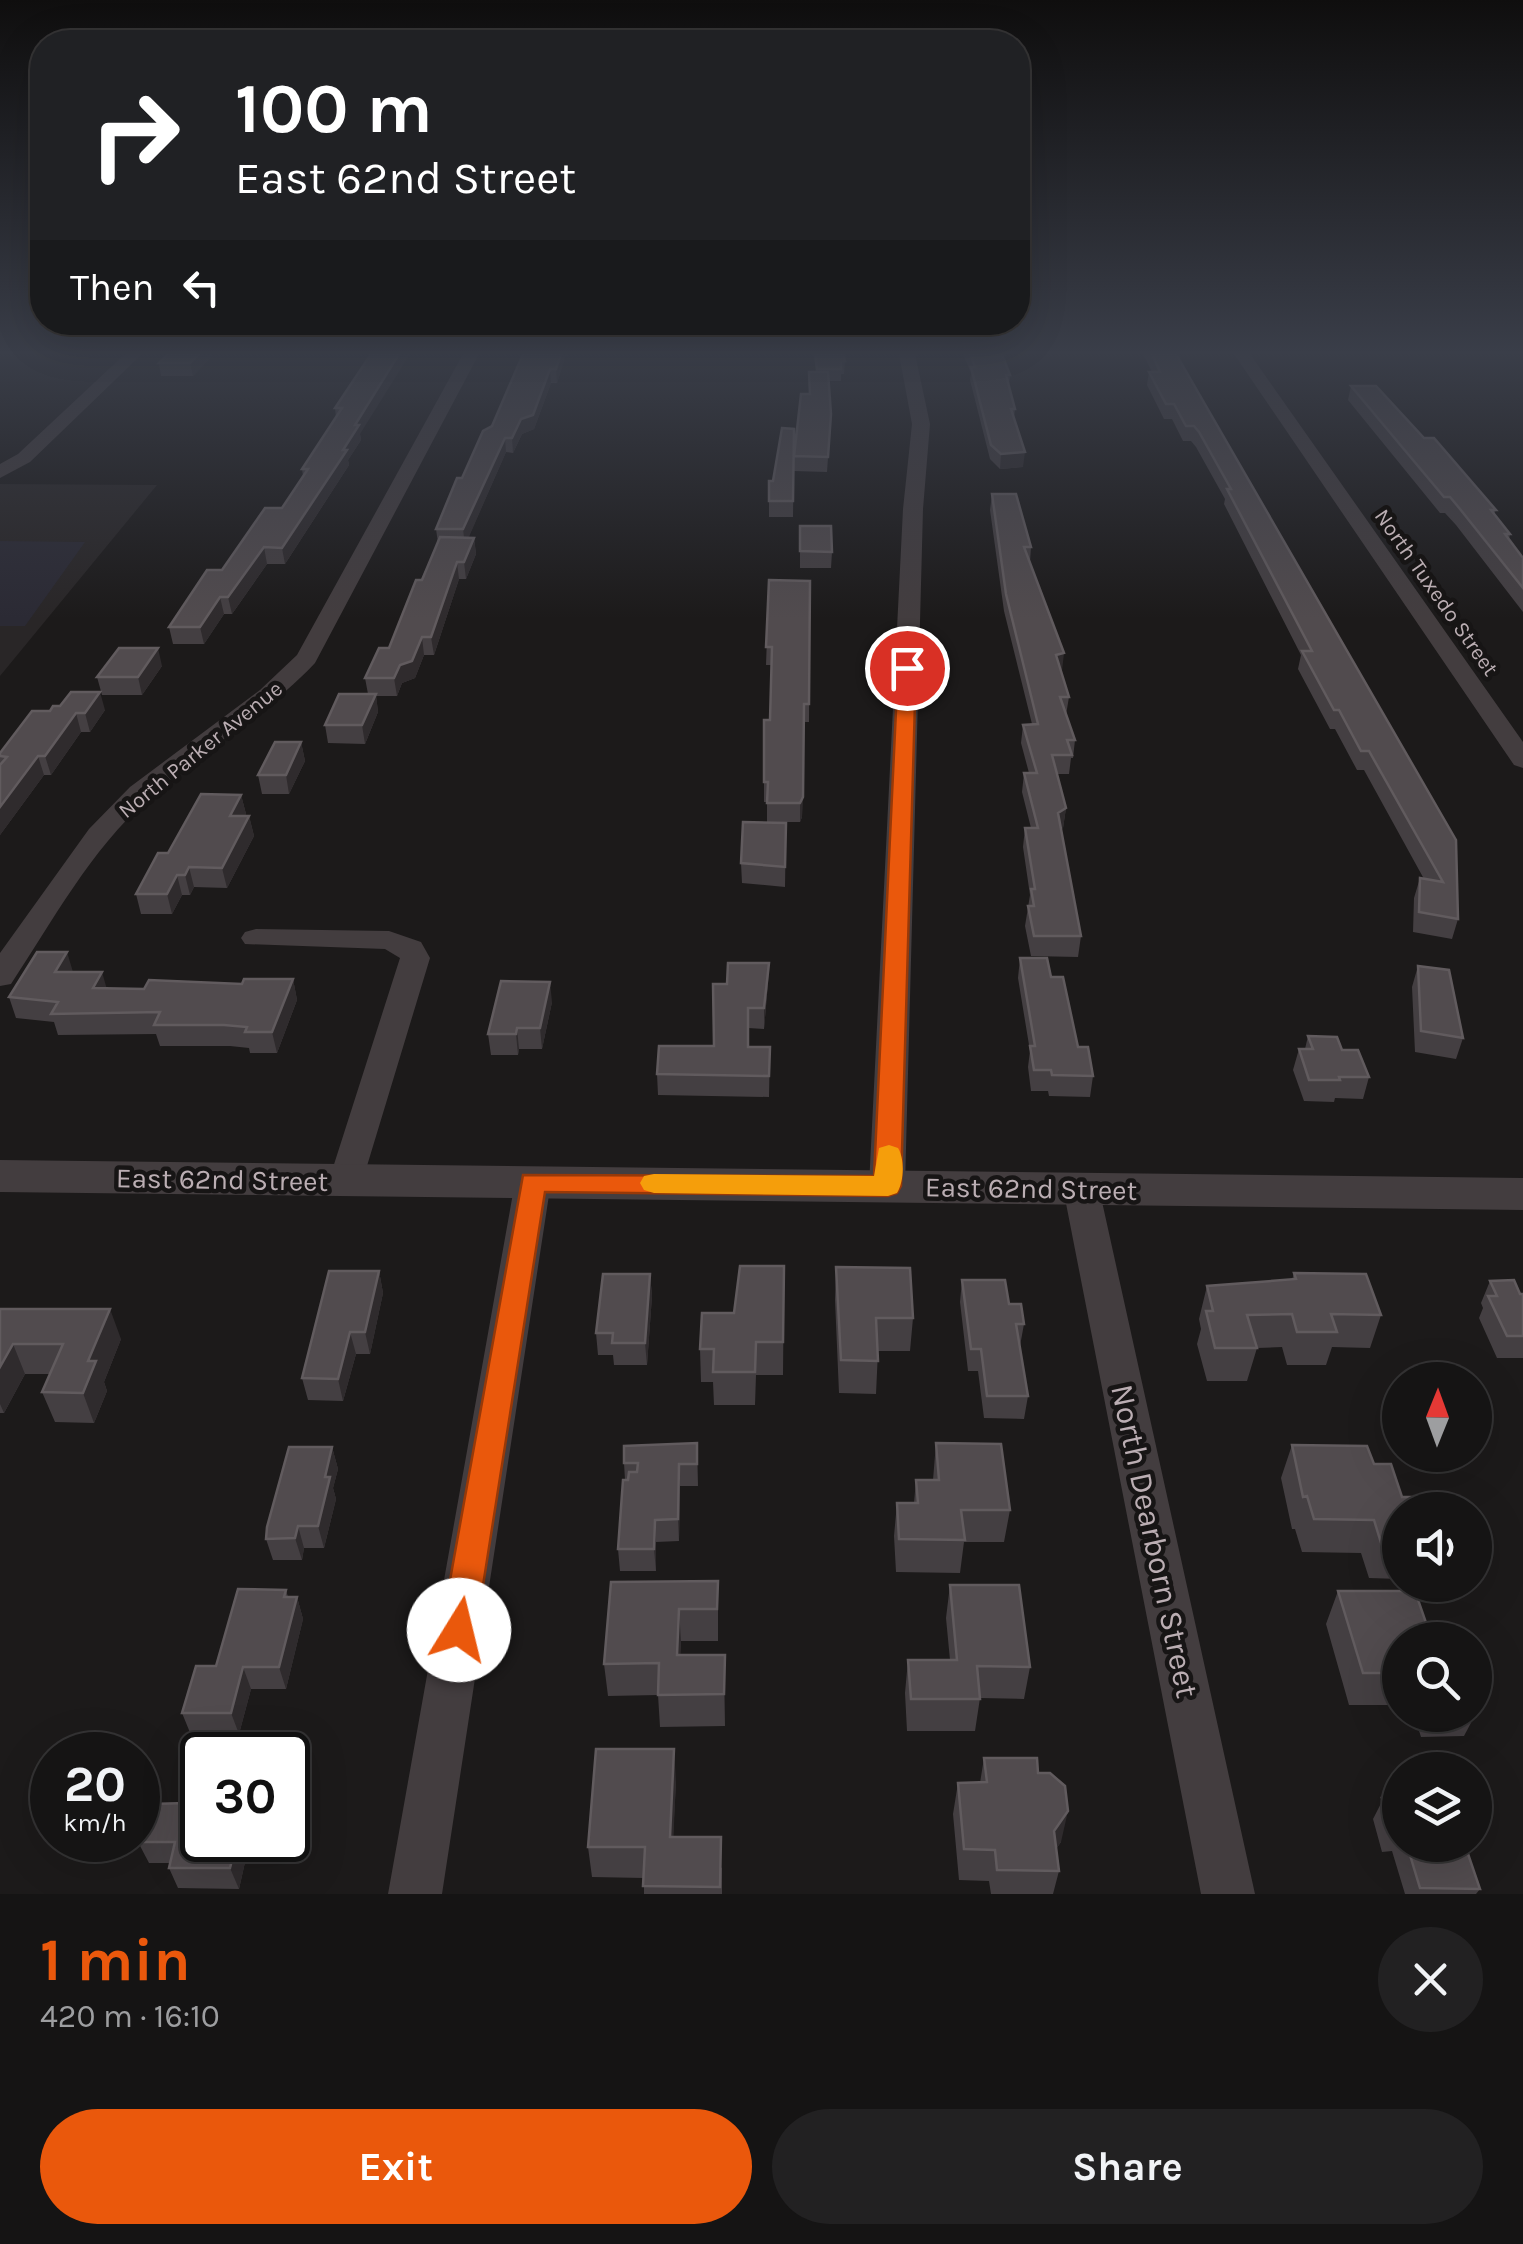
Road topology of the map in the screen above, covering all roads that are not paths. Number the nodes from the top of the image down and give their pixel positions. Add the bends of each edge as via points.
1 (41, 442) edge
2 (423, 442) edge
3 (920, 442) edge
4 (1303, 442) edge
5 (0, 472) edge
6 (1523, 760) edge
7 (256, 938) dead end
8 (0, 977) edge
9 (0, 1176) edge
10 (347, 1180) junction
11 (533, 1182) junction
12 (888, 1186) junction
13 (1081, 1188) junction
14 (1523, 1194) edge
15 (415, 1894) edge
16 (1228, 1894) edge

1 - 5 street
2 - 8 street, North Parker Avenue via 307,658 113,817 67,873
3 - 12 street
4 - 6 street, North Tuxedo Street
7 - 10 street via 389,940 416,958
9 - 10 street, East 62nd Street
10 - 11 street, East 62nd Street
11 - 12 street, East 62nd Street
11 - 15 street
12 - 13 street, East 62nd Street
13 - 14 street, East 62nd Street
13 - 16 street, North Dearborn Street

